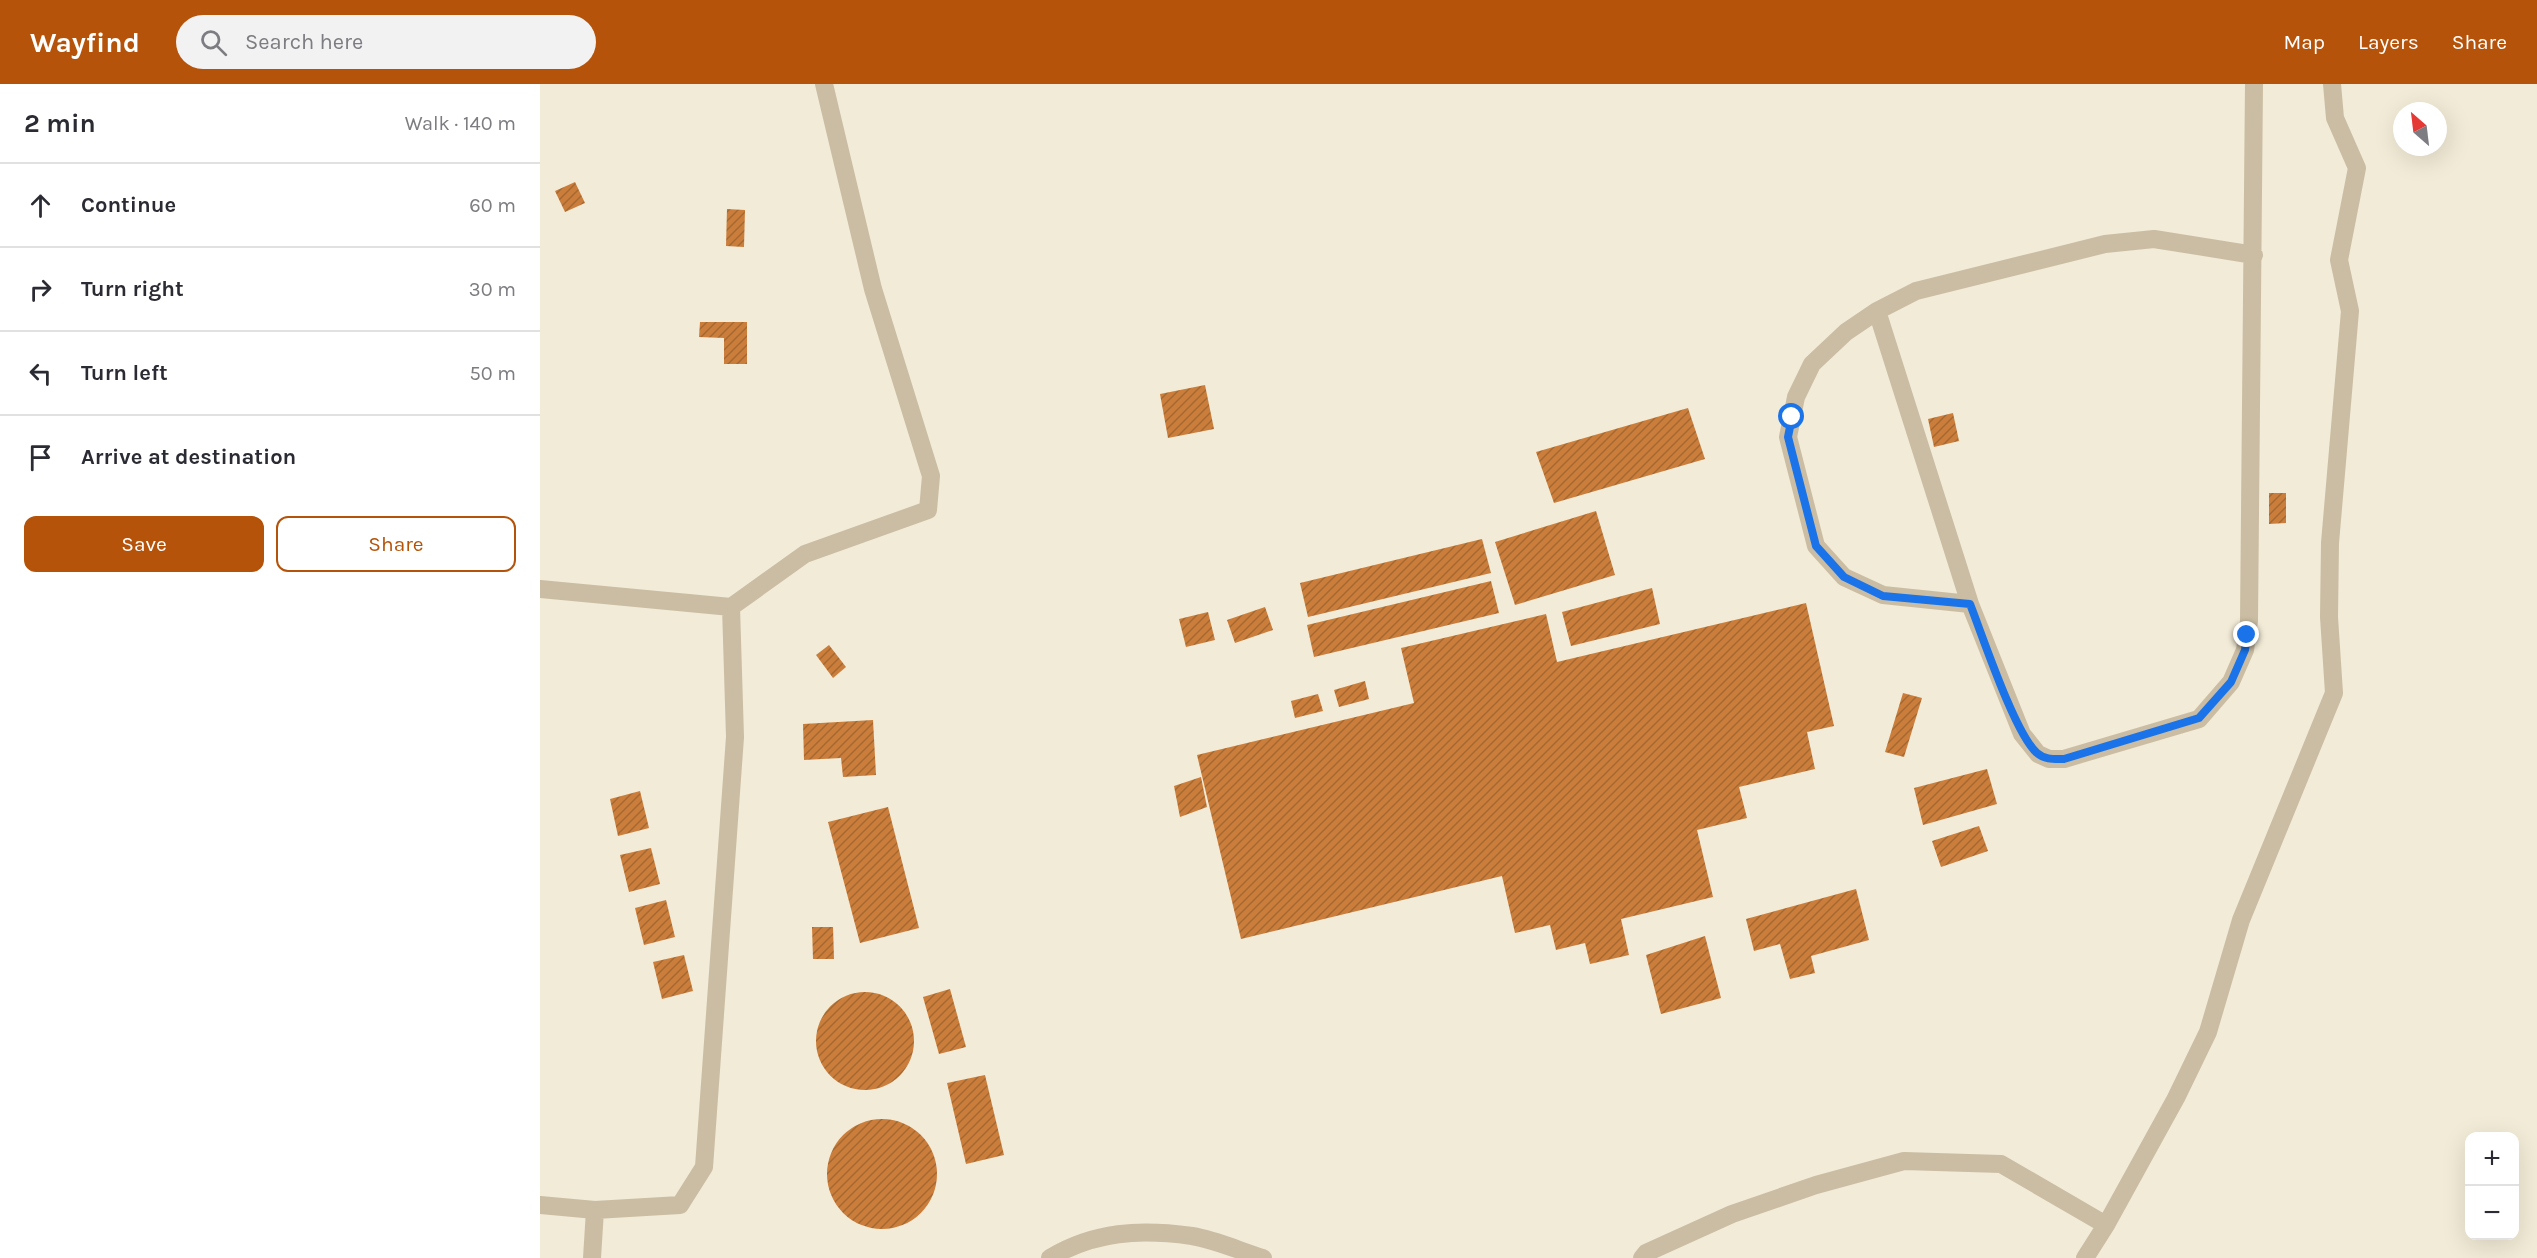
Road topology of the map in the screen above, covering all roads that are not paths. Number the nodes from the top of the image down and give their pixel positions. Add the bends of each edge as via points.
1 (824, 84) edge
2 (2254, 84) edge
3 (2332, 84) edge
4 (2254, 255) junction
5 (1877, 311) junction
6 (540, 589) edge
7 (1970, 604) junction
8 (730, 607) junction
9 (540, 1205) edge
10 (595, 1210) junction
11 (2106, 1225) junction
12 (592, 1258) edge
13 (1050, 1258) edge
14 (1263, 1258) edge
15 (1642, 1258) edge
16 (2085, 1258) edge

1 - 8 street via 873,289 931,476 928,510 805,554
2 - 4 street
3 - 11 street via 2335,118 2357,168 2339,260 2350,311 2330,543 2334,693 2241,920 2208,1032
4 - 5 street via 2154,239 2105,244 1916,291
4 - 7 street via 2249,621 2245,650 2231,682 2217,700 2199,718 2064,759 2049,759 2038,754 2022,734
5 - 7 street
5 - 7 street via 1846,332 1812,364 1796,397 1788,437 1816,546 1844,577 1883,596
6 - 8 street
8 - 10 street via 735,738 704,1167 680,1205
9 - 10 street
10 - 12 street
11 - 15 street via 2001,1164 1904,1161 1732,1214
11 - 16 street
13 - 14 street via 1072,1245 1113,1233 1193,1236

